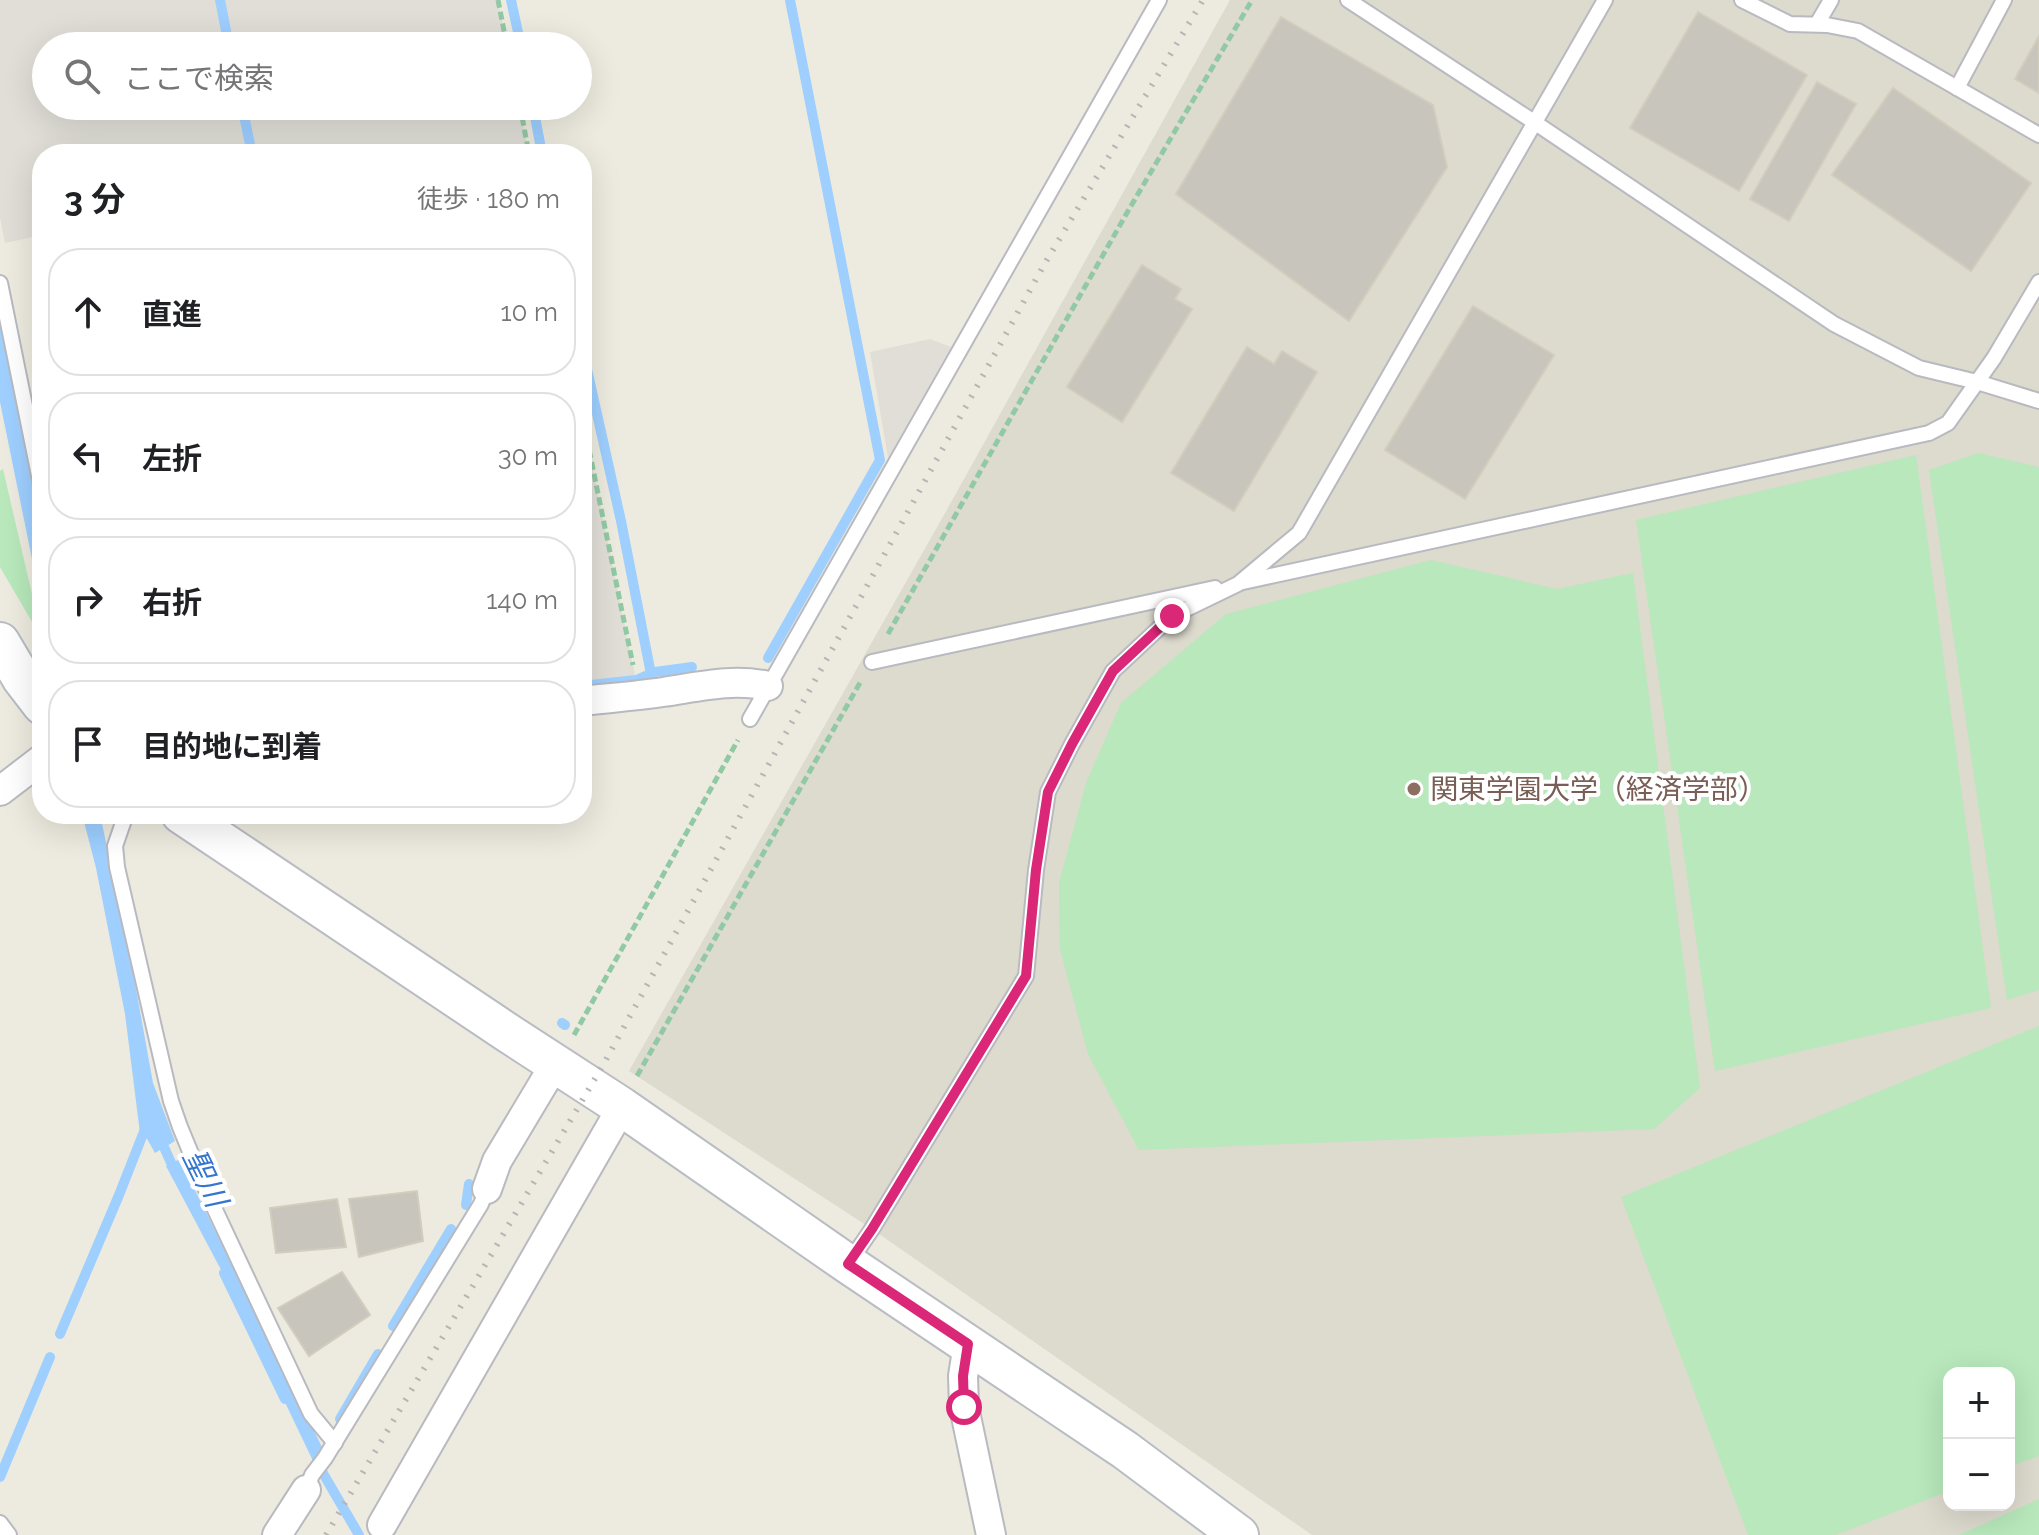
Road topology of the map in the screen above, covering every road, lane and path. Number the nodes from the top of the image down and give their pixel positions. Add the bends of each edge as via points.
1 (498, 0) edge
2 (1159, 0) edge
3 (1252, 0) edge
4 (1348, 0) edge
5 (1605, 0) edge
6 (1742, 0) edge
7 (1831, 0) edge
8 (2004, 0) edge
9 (1817, 24) junction
10 (504, 32) edge
11 (1957, 88) junction
12 (523, 120) edge
13 (1534, 122) junction
14 (2039, 135) edge
15 (527, 144) edge
16 (2039, 282) edge
17 (0, 283) edge
18 (1977, 382) junction
19 (2039, 401) edge
20 (32, 441) edge
21 (592, 463) edge
22 (1238, 584) junction
23 (0, 642) edge
24 (872, 662) junction
25 (768, 686) junction
26 (32, 692) edge
27 (640, 695) junction
28 (592, 700) edge
29 (750, 719) joint
30 (32, 767) edge
31 (0, 791) edge
32 (123, 824) edge
33 (197, 824) edge
34 (561, 1052) junction
35 (629, 1097) junction
36 (487, 1189) joint
37 (848, 1264) junction
38 (968, 1344) junction
39 (335, 1443) junction
40 (309, 1482) joint
41 (0, 1523) edge
42 (382, 1525) dead end
43 (9, 1535) edge
44 (277, 1535) edge
45 (991, 1535) edge
46 (1239, 1535) edge

1 - 10 path
2 - 25 lane
3 - 24 path
4 - 13 lane
5 - 13 lane
6 - 9 lane via 1790,24
7 - 9 lane
8 - 11 lane
9 - 11 lane via 1858,31
11 - 14 lane
12 - 15 path
13 - 18 lane via 1834,324 1919,368
13 - 22 lane via 1299,533
16 - 18 lane
17 - 20 lane
18 - 19 lane
18 - 22 lane via 1948,423 1929,433
21 - 27 path
22 - 24 lane
22 - 37 lane via 1172,616 1113,671 1085,719 1048,792 1026,976
23 - 26 street
24 - 35 path
25 - 27 street via 721,683
25 - 29 lane
27 - 28 street
29 - 34 path
30 - 31 street
32 - 39 lane via 115,846 117,867 171,1101 209,1197 311,1414
33 - 34 street
34 - 35 street
34 - 36 street via 497,1161
35 - 37 street
35 - 42 street
36 - 39 lane
37 - 38 street
38 - 45 street via 964,1407
38 - 46 street
39 - 40 lane
40 - 44 street
41 - 43 lane

